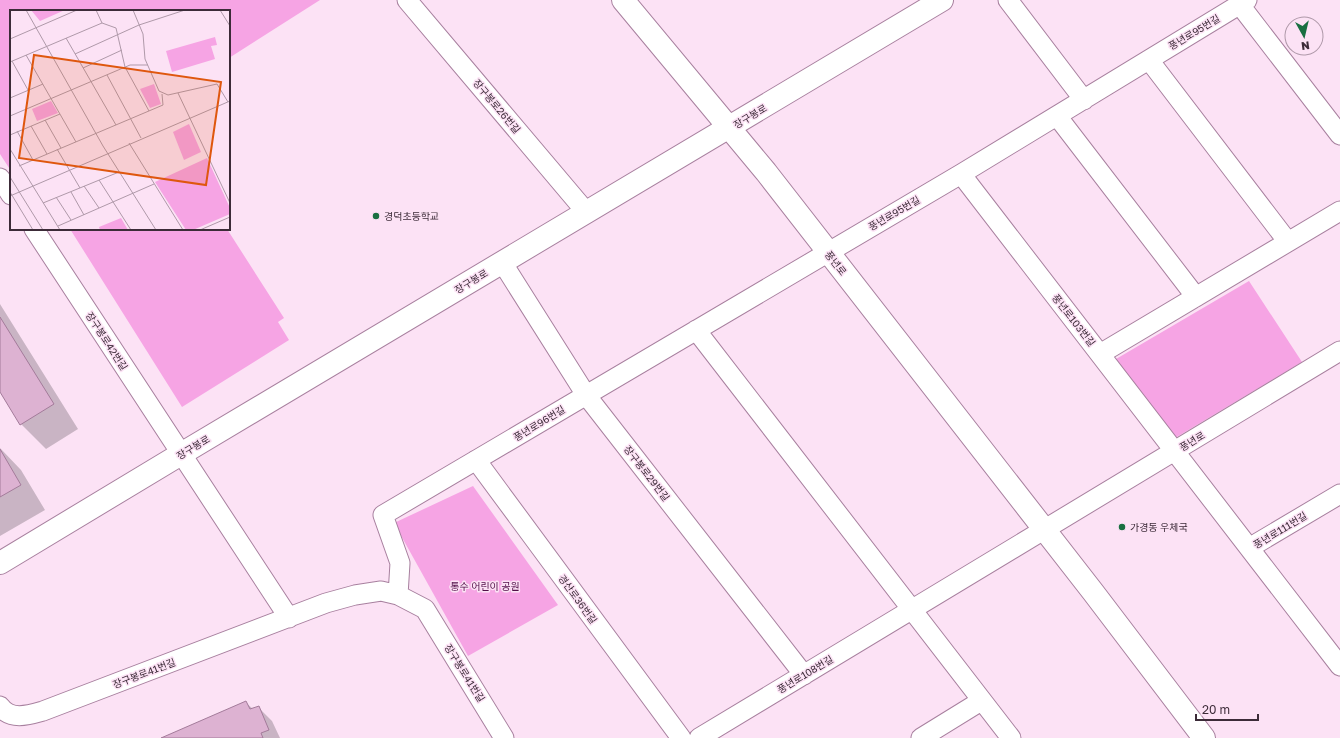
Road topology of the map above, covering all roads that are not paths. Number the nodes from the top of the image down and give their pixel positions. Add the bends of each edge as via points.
1 (407, 0) edge
2 (942, 0) edge
3 (1008, 0) edge
4 (627, 1) edge
5 (1244, 2) edge
6 (1149, 60) junction
7 (1084, 100) junction
8 (1057, 116) junction
9 (729, 128) junction
10 (1340, 135) edge
11 (961, 174) junction
12 (0, 178) edge
13 (10, 193) edge
14 (1340, 211) edge
15 (586, 212) junction
16 (35, 230) edge
17 (1288, 242) junction
18 (828, 252) junction
19 (502, 262) junction
20 (1196, 297) junction
21 (696, 330) junction
22 (1340, 351) edge
23 (1100, 354) junction
24 (586, 395) junction
25 (1174, 451) junction
26 (181, 454) junction
27 (476, 460) junction
28 (1340, 494) edge
29 (1044, 530) junction
30 (1249, 548) junction
31 (0, 563) edge
32 (398, 595) junction
33 (912, 609) junction
34 (289, 618) junction
35 (1340, 666) edge
36 (804, 675) junction
37 (982, 701) junction
38 (0, 706) edge
39 (504, 738) edge
40 (681, 738) edge
41 (699, 738) edge
42 (921, 738) edge
43 (1011, 738) edge
44 (1204, 738) edge

1 - 15 street, 장구봉로26번길
2 - 9 street, 장구봉로
3 - 7 street
4 - 9 street, 풍년로
5 - 6 street, 풍년로95번길
5 - 10 street, 풍년로95번길
6 - 7 street, 풍년로95번길
6 - 17 street
7 - 8 street, 풍년로95번길
8 - 11 street, 풍년로95번길
8 - 20 street
9 - 15 street, 장구봉로
9 - 18 street, 풍년로
11 - 18 street, 풍년로95번길
11 - 23 street, 풍년로103번길
12 - 13 street
14 - 17 street, 풍년로103번길
15 - 19 street, 장구봉로
16 - 26 street, 장구봉로42번길
17 - 20 street, 풍년로103번길
18 - 21 street, 풍년로96번길
18 - 29 street, 풍년로
19 - 24 street, 장구봉로29번길
19 - 26 street, 장구봉로
20 - 23 street, 풍년로103번길
21 - 24 street, 풍년로96번길
21 - 33 street
22 - 25 street, 풍년로
23 - 25 street
24 - 27 street, 풍년로96번길
24 - 36 street, 장구봉로29번길
25 - 29 street, 풍년로
25 - 30 street
26 - 31 street, 장구봉로
26 - 34 street
27 - 32 street, 풍년로96번길 via 383,515 400,563
27 - 40 street, 경산로36번길
28 - 30 street, 풍년로111번길
29 - 33 street, 풍년로108번길
29 - 44 street, 풍년로
30 - 35 street, 풍년로111번길
32 - 34 street, 장구봉로41번길 via 381,591 355,595
32 - 39 street, 장구봉로41번길 via 425,609
33 - 36 street, 풍년로108번길
33 - 37 street
34 - 38 street, 장구봉로41번길 via 43,711 22,716 2,710
36 - 41 street, 풍년로108번길
37 - 42 street
37 - 43 street

